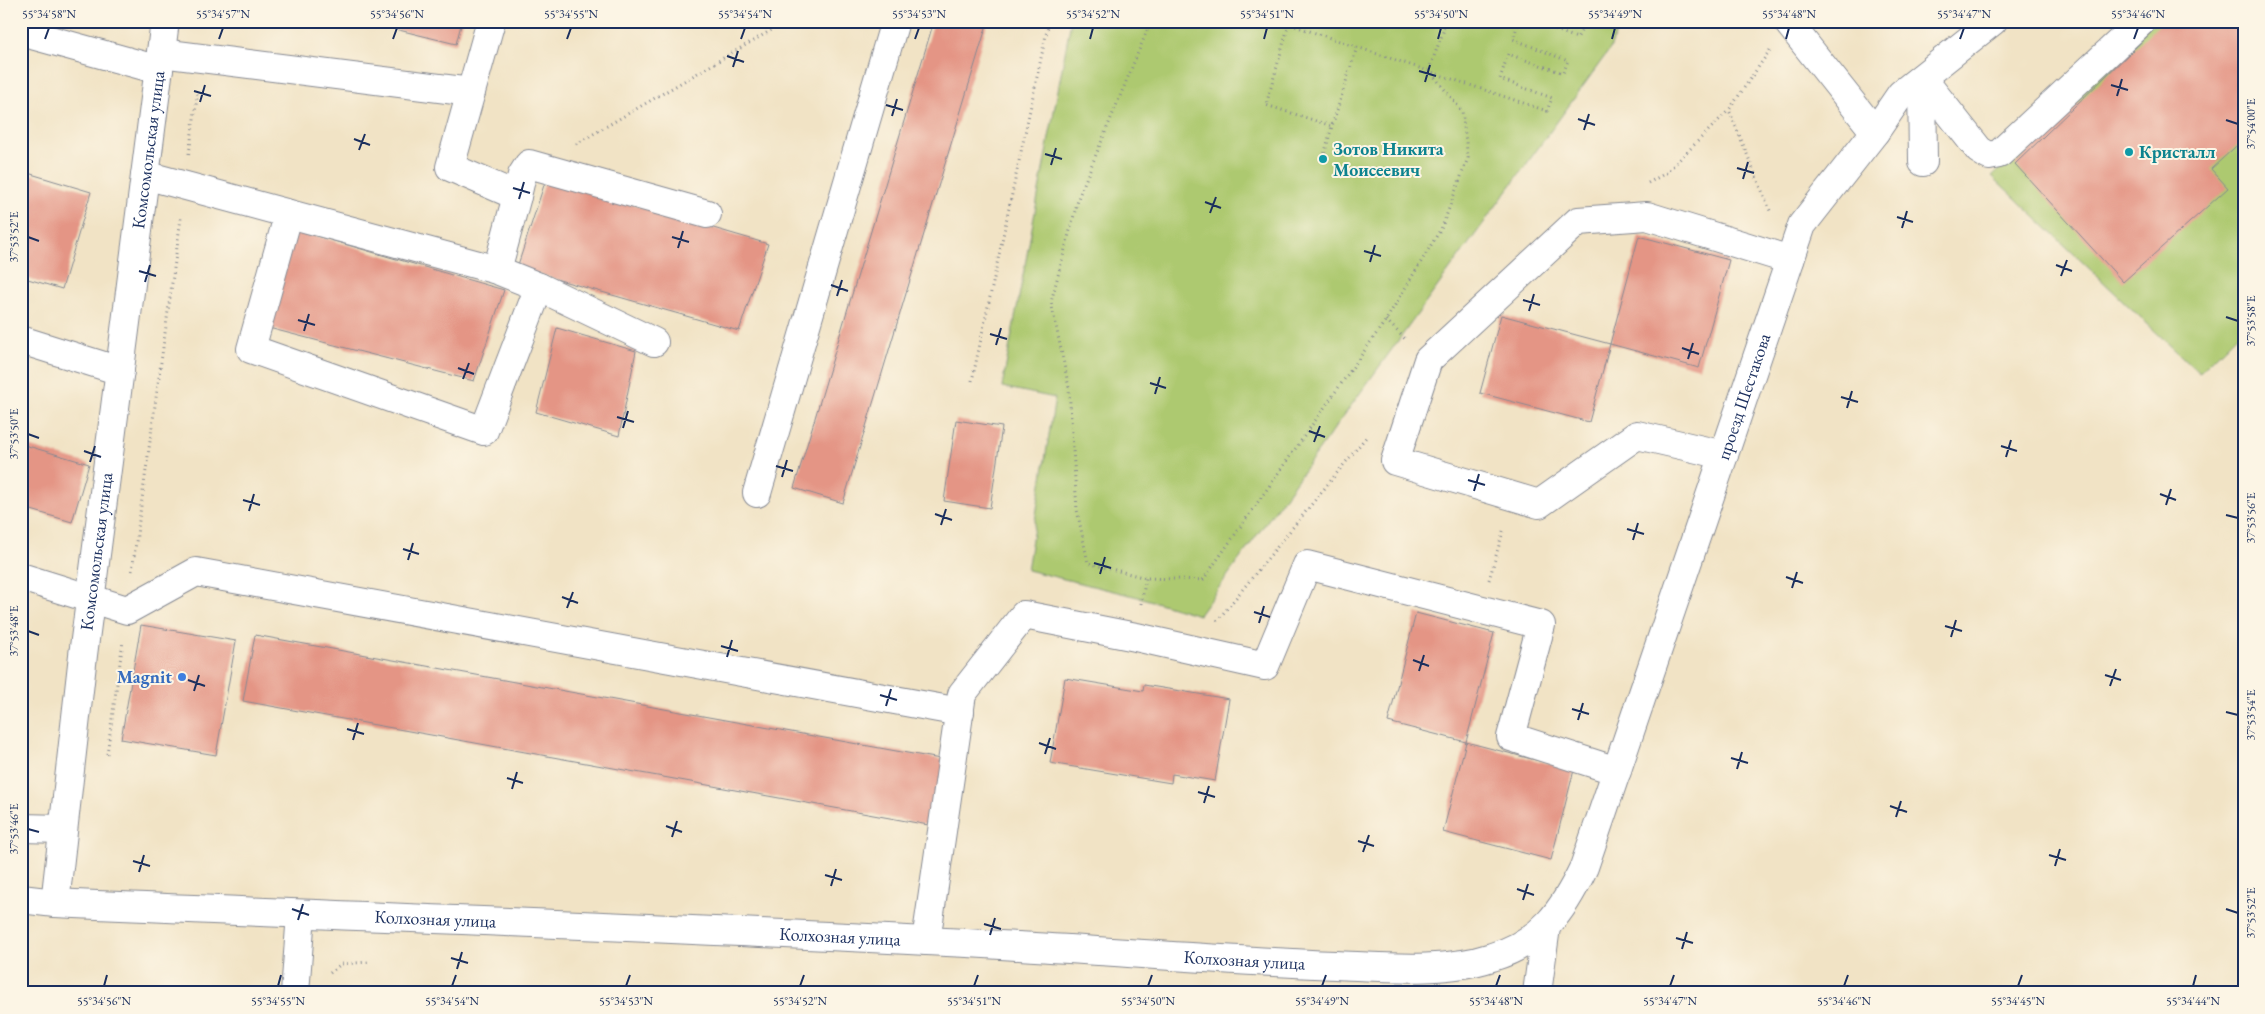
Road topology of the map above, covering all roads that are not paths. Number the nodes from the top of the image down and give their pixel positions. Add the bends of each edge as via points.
1 (165, 21) edge
2 (491, 21) edge
3 (895, 21) edge
4 (1787, 21) edge
5 (1993, 21) edge
6 (2142, 21) edge
7 (21, 32) edge
8 (160, 61) junction
9 (1922, 78) junction
10 (471, 92) junction
11 (1874, 132) junction
12 (1922, 162) dead end
13 (145, 175) junction
14 (517, 196) junction
15 (286, 213) junction
16 (706, 214) dead end
17 (1790, 260) junction
18 (497, 270) junction
19 (539, 287) junction
20 (21, 340) edge
21 (654, 342) dead end
22 (120, 371) junction
23 (1724, 455) junction
24 (757, 493) dead end
25 (21, 578) edge
26 (90, 598) junction
27 (960, 712) junction
28 (1617, 771) junction
29 (21, 828) edge
30 (63, 829) junction
31 (1595, 836) joint
32 (21, 899) edge
33 (55, 903) junction
34 (302, 914) junction
35 (1546, 927) junction
36 (926, 941) junction
37 (295, 993) edge
38 (1537, 993) edge

1 - 8 street, Комсомольская улица
2 - 10 street
3 - 24 street
4 - 11 street
5 - 9 street, проезд Шестакова
6 - 9 street via 2000,154 1989,156 1979,150
7 - 8 street
8 - 10 street
8 - 13 street, Комсомольская улица
9 - 11 street, проезд Шестакова via 1901,94
9 - 12 street
10 - 14 street via 450,167
11 - 17 street, проезд Шестакова via 1802,225
13 - 15 street
13 - 22 street, Комсомольская улица
14 - 16 street via 522,175 529,164
14 - 18 street
15 - 18 street
15 - 19 street via 285,227 250,349 484,432
17 - 23 street, проезд Шестакова
17 - 23 street via 1647,216 1578,221 1428,360 1395,461 1539,504 1637,435
18 - 19 street
19 - 21 street
20 - 22 street
22 - 26 street, Комсомольская улица
23 - 28 street, проезд Шестакова
25 - 26 street
26 - 27 street via 127,610 196,572
26 - 30 street, Комсомольская улица
27 - 28 street via 962,694 1024,616 1265,666 1307,565 1540,624 1511,737
27 - 36 street
28 - 31 street, проезд Шестакова
29 - 30 street
30 - 33 street, Комсомольская улица
31 - 35 street, Колхозная улица via 1568,900
32 - 33 street, Колхозная улица
33 - 34 street, Колхозная улица
34 - 36 street, Колхозная улица
34 - 37 street
35 - 36 street, Колхозная улица via 1519,946 1491,958 1409,967
35 - 38 street

